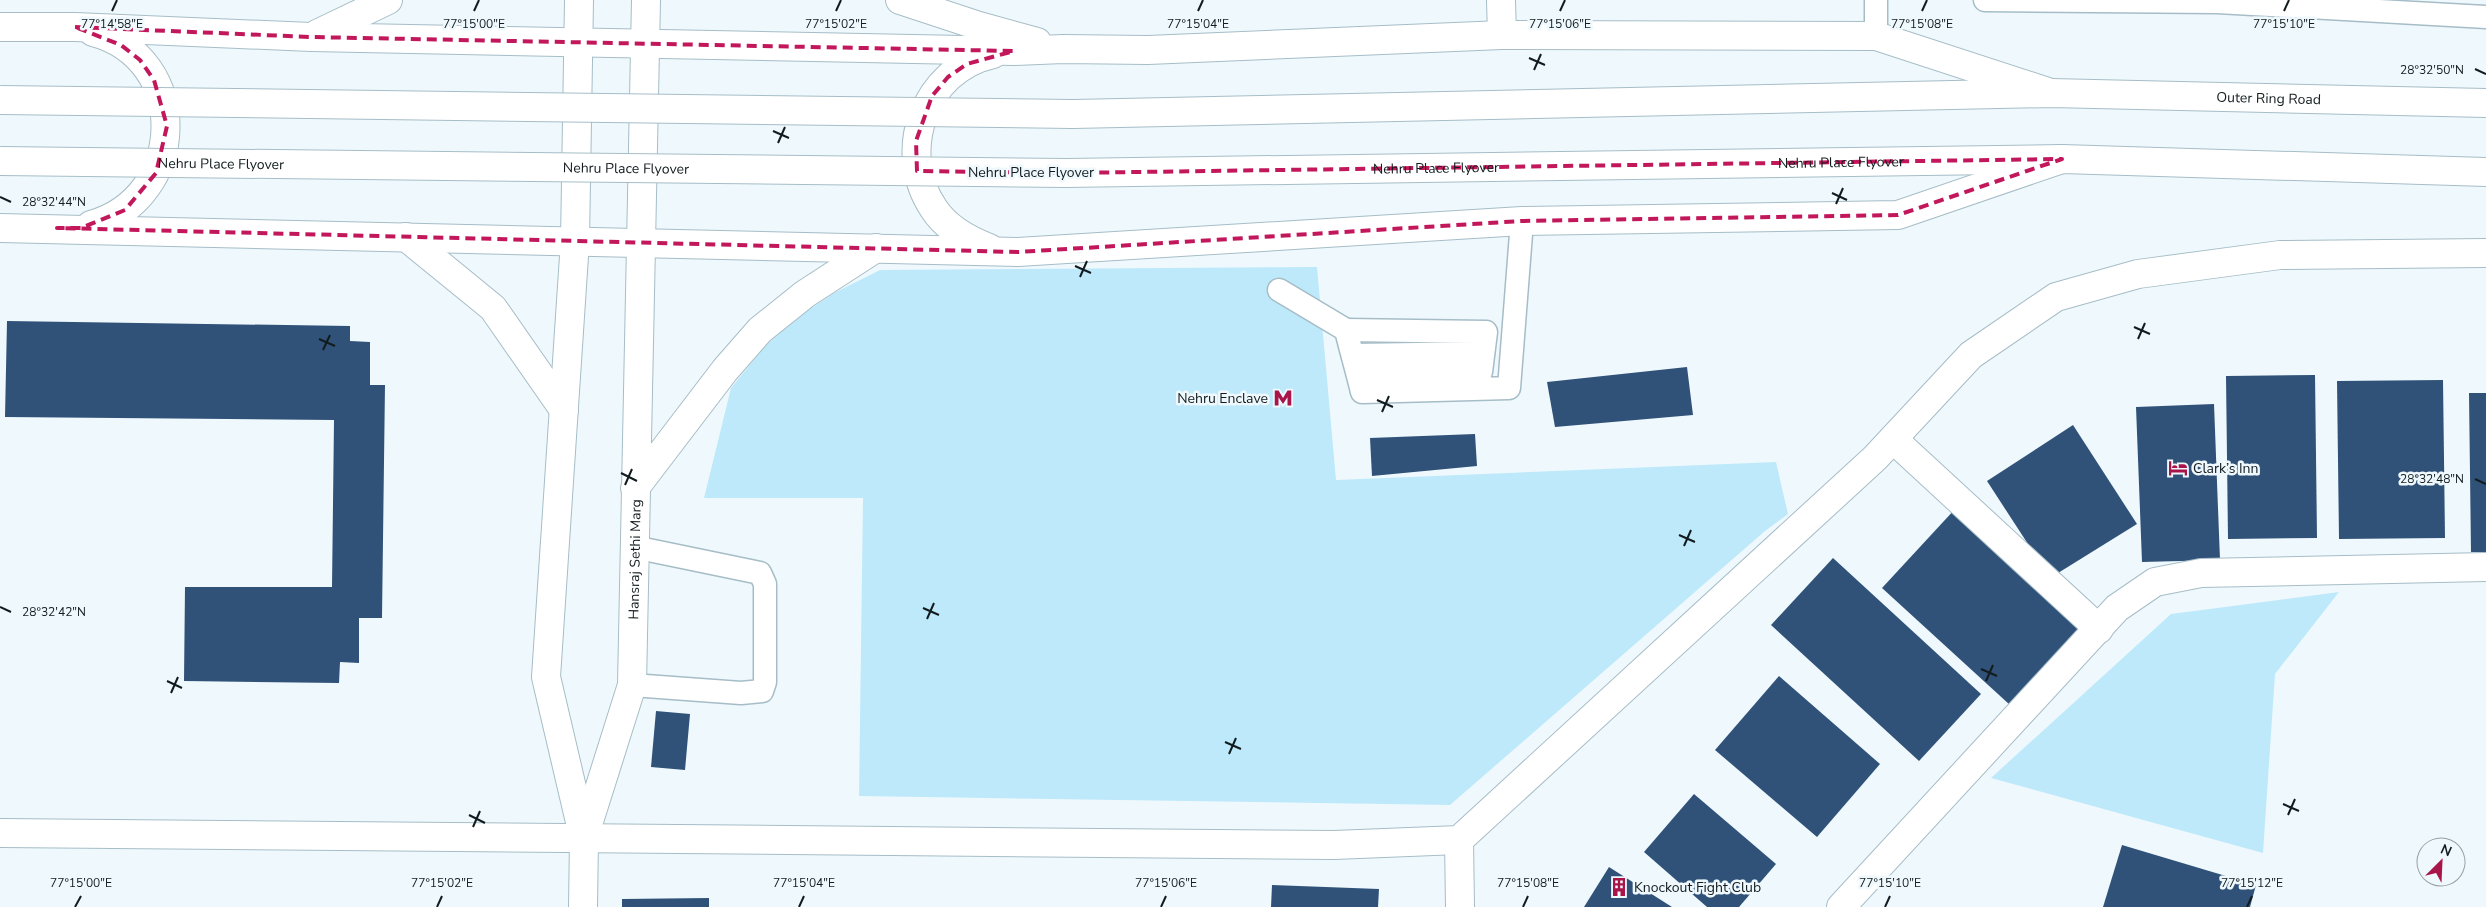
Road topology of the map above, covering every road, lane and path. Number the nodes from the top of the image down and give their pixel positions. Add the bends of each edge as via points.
1 (388, 0) edge
2 (579, 0) edge
3 (646, 0) edge
4 (900, 0) edge
5 (1501, 0) edge
6 (1876, 0) edge
7 (1985, 0) edge
8 (2216, 1) edge
9 (2486, 17) edge
10 (0, 27) edge
11 (75, 27) junction
12 (1502, 35) junction
13 (1876, 36) junction
14 (311, 37) junction
15 (578, 42) junction
16 (645, 43) junction
17 (1063, 49) junction
18 (1014, 51) junction
19 (2051, 93) junction
20 (0, 100) edge
21 (2486, 103) edge
22 (2062, 159) junction
23 (0, 161) edge
24 (2486, 172) edge
25 (1522, 221) junction
26 (0, 228) edge
27 (57, 228) junction
28 (406, 237) junction
29 (575, 241) junction
30 (641, 242) junction
31 (876, 248) junction
32 (1018, 252) junction
33 (2486, 253) edge
34 (1279, 290) dead end
35 (1346, 330) junction
36 (1484, 353) junction
37 (1352, 355) junction
38 (1358, 376) junction
39 (564, 410) junction
40 (1893, 439) junction
41 (635, 488) junction
42 (634, 547) junction
43 (2486, 567) edge
44 (2099, 629) junction
45 (632, 685) junction
46 (0, 832) edge
47 (584, 839) junction
48 (1459, 840) junction
49 (583, 907) edge
50 (1460, 907) edge
51 (1840, 907) edge

1 - 14 main road
2 - 15 main road, Hansraj Sethi Marg
3 - 16 main road, Hansraj Sethi Marg
4 - 17 main road
5 - 12 main road
6 - 13 lane
7 - 8 lane
8 - 9 lane
10 - 11 main road
11 - 14 main road
11 - 27 main road via 100,34 140,60 154,80 163,103 167,126 165,150 143,193 125,210 105,221 81,228
12 - 13 main road
12 - 17 main road via 1148,50
13 - 19 main road
14 - 15 main road
15 - 16 main road
15 - 29 main road, Hansraj Sethi Marg
16 - 18 main road
16 - 30 main road, Hansraj Sethi Marg
17 - 18 main road
18 - 32 main road via 990,55 948,77 932,96 922,117 916,141 916,165 922,188 951,228 994,250
19 - 20 main road, bridge via 1073,114
19 - 21 main road, Outer Ring Road
22 - 23 main road, Nehru Place Flyover, bridge via 1066,173
22 - 24 main road
22 - 25 main road via 1898,215
25 - 32 main road
25 - 38 lane via 1509,388 1362,392
26 - 27 main road
27 - 28 main road
28 - 29 main road
28 - 39 main road via 493,308
29 - 30 main road
29 - 39 main road, Hansraj Sethi Marg
30 - 31 main road
30 - 41 main road, Hansraj Sethi Marg
31 - 32 main road
31 - 41 main road via 804,294 760,330 725,370
33 - 40 main road via 2280,255 2138,274 2056,297 1971,355
34 - 35 lane
35 - 36 lane via 1486,332
35 - 37 lane
36 - 37 lane
36 - 38 lane via 1481,372
37 - 38 lane
39 - 47 main road, Hansraj Sethi Marg via 546,677
40 - 44 main road
40 - 48 main road
41 - 42 main road, Hansraj Sethi Marg
42 - 45 main road, Hansraj Sethi Marg
42 - 45 lane via 760,573 765,584 765,682 762,691 742,693
43 - 44 main road via 2201,573 2155,582 2117,608
44 - 51 main road
45 - 47 main road, Hansraj Sethi Marg
46 - 47 main road
47 - 48 main road via 1334,845
47 - 49 main road, Hansraj Sethi Marg
48 - 50 main road

